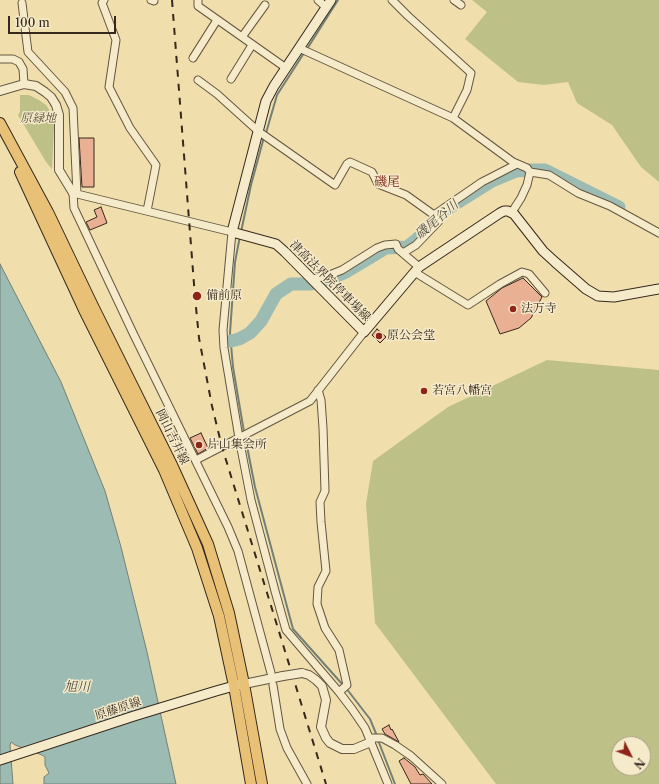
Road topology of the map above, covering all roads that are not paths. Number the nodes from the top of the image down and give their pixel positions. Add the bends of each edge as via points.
1 (104, 0) edge
2 (198, 0) edge
3 (318, 0) edge
4 (392, 0) edge
5 (454, 0) edge
6 (22, 3) dead end
7 (328, 3) edge
8 (265, 4) dead end
9 (461, 5) dead end
10 (217, 20) junction
11 (242, 37) junction
12 (252, 45) junction
13 (303, 50) junction
14 (193, 58) dead end
15 (0, 59) edge
16 (286, 68) junction
17 (198, 80) dead end
18 (231, 80) dead end
19 (24, 84) junction
20 (0, 90) edge
21 (453, 118) junction
22 (0, 123) edge
23 (0, 128) edge
24 (263, 134) junction
25 (517, 164) junction
26 (529, 170) junction
27 (75, 194) junction
28 (147, 210) junction
29 (512, 212) junction
30 (436, 217) junction
31 (237, 233) junction
32 (659, 233) edge
33 (399, 249) junction
34 (418, 270) junction
35 (315, 282) junction
36 (659, 289) edge
37 (545, 293) dead end
38 (364, 332) junction
39 (318, 390) junction
40 (243, 436) junction
41 (196, 460) junction
42 (271, 673) dead end
43 (273, 684) dead end
44 (239, 685) junction
45 (343, 689) junction
46 (371, 739) junction
47 (0, 760) edge
48 (251, 784) edge
49 (262, 784) edge
50 (307, 784) edge
51 (388, 784) edge
52 (442, 784) edge

1 - 28 street via 102,2 116,40 109,86 130,128 156,165
2 - 10 street via 198,6
3 - 7 street
4 - 21 street via 471,73 467,90
5 - 9 street
6 - 27 street via 28,52 65,92 72,108
7 - 13 main road
8 - 11 street
10 - 11 street
10 - 14 street
11 - 12 street
12 - 16 street
12 - 18 street
13 - 16 main road
13 - 21 street
15 - 19 street via 13,59 19,62 23,69
16 - 24 main road via 266,102
17 - 24 street
19 - 20 street
19 - 27 street via 36,86 56,105 59,115 60,170
21 - 25 street
22 - 44 main road, 岡山吉井線 via 48,212 208,544 229,613
23 - 44 main road, 岡山吉井線 via 84,310 164,470 197,548
24 - 30 street via 335,185 350,162 372,172 378,184 406,195
24 - 31 main road
25 - 26 street
25 - 30 street via 469,190
26 - 29 street via 527,185
26 - 32 street via 549,175 574,191 610,206
27 - 28 street
27 - 41 street via 74,208
28 - 31 street
29 - 34 main road, 津高法界院停車場線 via 500,213
29 - 36 main road via 543,251 586,289 598,296 614,297
30 - 33 street via 439,221 416,245
31 - 35 main road, 津高法界院停車場線 via 276,244
31 - 40 street via 223,330 224,348
33 - 34 street
33 - 35 street via 396,244 381,246 342,270
34 - 37 street via 468,305 522,272 528,274
34 - 38 main road, 津高法界院停車場線
35 - 38 main road, 津高法界院停車場線
38 - 39 street
39 - 40 street via 310,401
39 - 45 street via 323,428 325,490 320,502 326,571 318,587 317,604 325,628 339,650
40 - 41 street
40 - 45 street via 256,519 286,630
41 - 42 street via 238,551
43 - 50 street via 280,729 287,748
44 - 46 street, bridge via 302,673 309,675 322,686 325,694 326,706 322,727 330,743 342,749 354,749
44 - 47 main road, 原藤原線
44 - 48 main road, 岡山吉井線
44 - 49 main road, 岡山吉井線
45 - 46 street
46 - 51 street
46 - 52 street via 382,738 395,745

